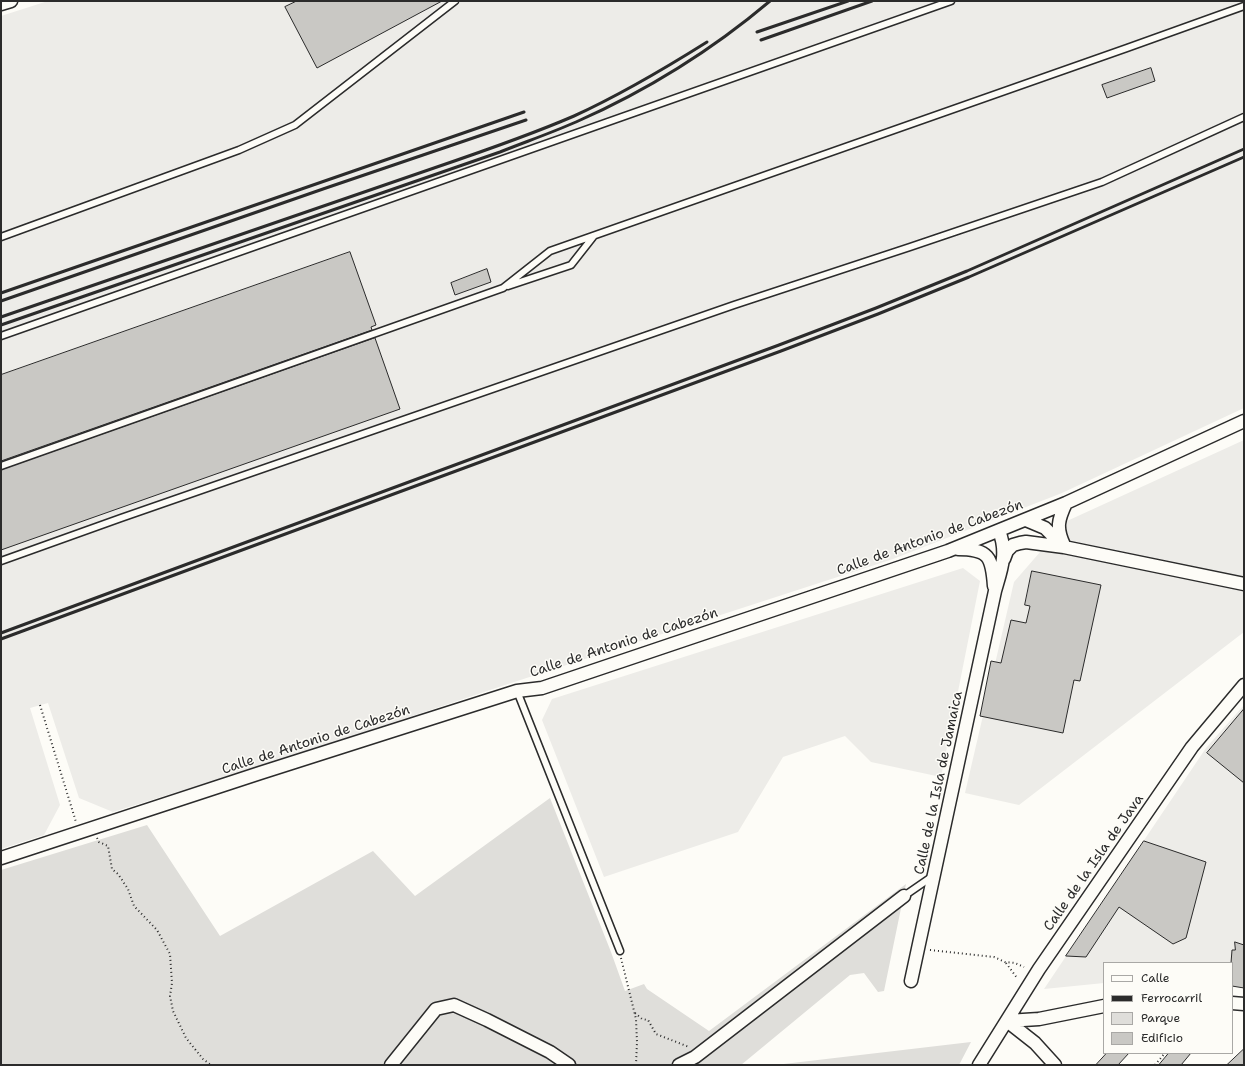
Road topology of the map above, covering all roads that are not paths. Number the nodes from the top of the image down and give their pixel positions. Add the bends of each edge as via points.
1 (11, 1) edge
2 (455, 1) edge
3 (952, 1) edge
4 (1, 4) edge
5 (1244, 6) edge
6 (1244, 117) edge
7 (594, 236) junction
8 (1, 237) edge
9 (503, 288) junction
10 (1, 336) edge
11 (1244, 421) edge
12 (1, 466) edge
13 (1066, 503) junction
14 (1026, 520) junction
15 (999, 531) junction
16 (1064, 546) junction
17 (953, 549) junction
18 (1, 561) edge
19 (1003, 563) junction
20 (1244, 584) edge
21 (994, 591) junction
22 (1244, 685) edge
23 (517, 691) junction
24 (1, 858) edge
25 (934, 875) junction
26 (904, 896) joint
27 (620, 952) road end
28 (911, 982) dead end
29 (1233, 1003) edge
30 (1244, 1004) edge
31 (1103, 1006) edge
32 (1007, 1021) junction
33 (391, 1065) edge
34 (569, 1065) edge
35 (679, 1065) edge
36 (978, 1065) edge
37 (1055, 1065) edge

1 - 4 street
2 - 8 lane via 295,126 232,152
3 - 10 lane
5 - 7 lane
6 - 18 lane via 1102,182 734,305
7 - 9 lane via 550,251
7 - 9 lane via 571,265
9 - 12 lane
11 - 13 street, Calle de Antonio de Cabezón
13 - 14 street, Calle de Antonio de Cabezón
13 - 16 street via 1059,525
14 - 15 street, Calle de Antonio de Cabezón
14 - 16 street via 1044,528
15 - 17 street, Calle de Antonio de Cabezón
15 - 19 street, Calle de la Isla de Jamaica via 1003,540
16 - 19 street via 1020,543 1007,551
16 - 20 street
17 - 21 street, Calle de la Isla de Jamaica via 979,550 986,555 993,572
17 - 23 street, Calle de Antonio de Cabezón via 542,688
19 - 21 street, Calle de la Isla de Jamaica
21 - 25 street, Calle de la Isla de Jamaica
22 - 32 street, Calle de la Isla de Java via 1192,747 1039,969
23 - 24 street, Calle de Antonio de Cabezón
23 - 27 lane
25 - 26 lane
25 - 28 street, Calle de la Isla de Jamaica
26 - 35 street via 695,1056
29 - 30 street
31 - 32 street via 1039,1019
32 - 36 street, Calle de la Isla de Java
32 - 37 street via 1035,1043
33 - 34 street via 436,1009 454,1005 550,1052

